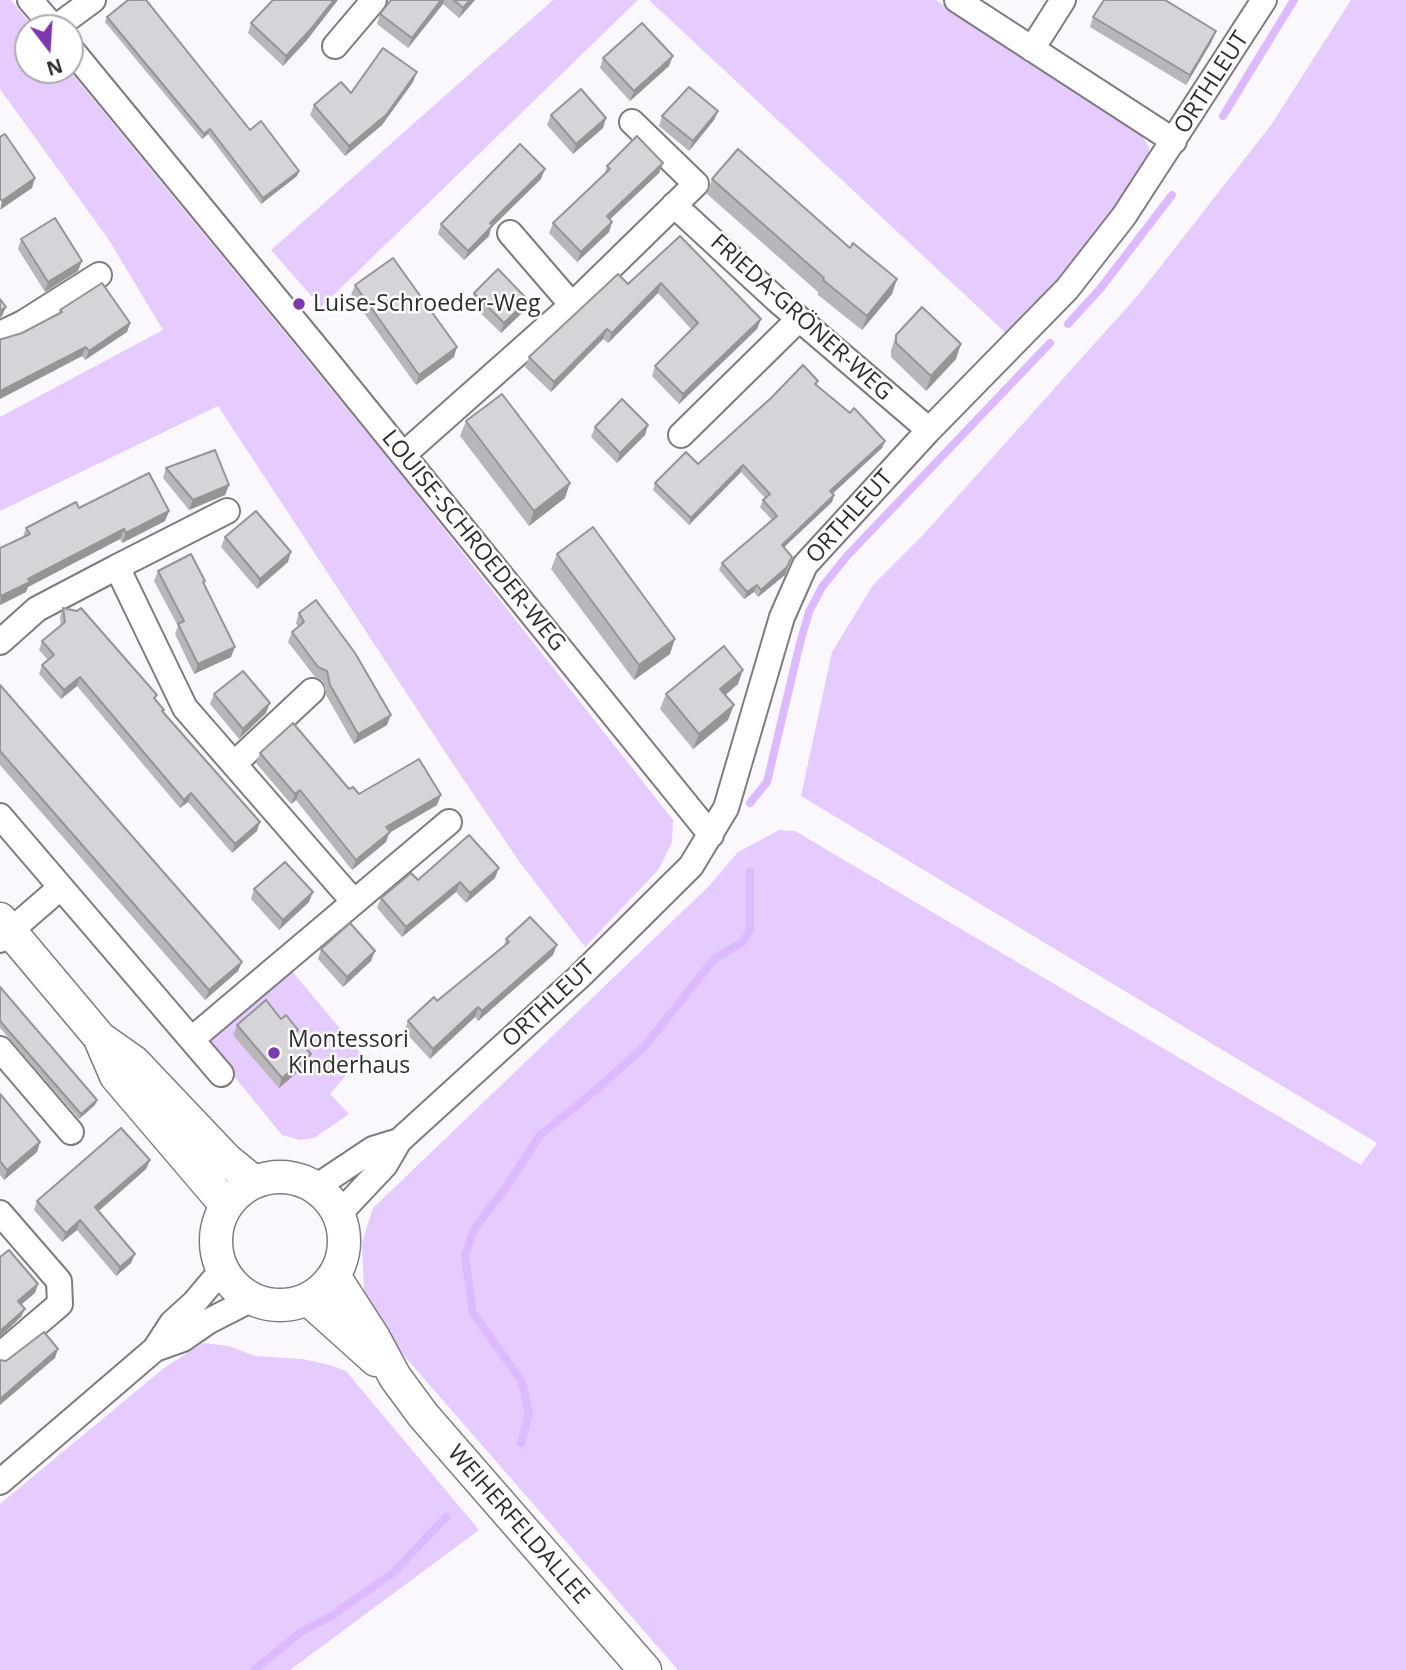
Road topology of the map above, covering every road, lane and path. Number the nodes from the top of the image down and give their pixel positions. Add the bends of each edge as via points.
1 (30, 0) edge
2 (93, 0) edge
3 (374, 0) edge
4 (957, 0) edge
5 (1063, 0) edge
6 (1264, 0) edge
7 (42, 14) edge
8 (74, 14) edge
9 (335, 46) dead end
10 (1032, 49) junction
11 (84, 65) edge
12 (632, 122) dead end
13 (1174, 141) junction
14 (674, 205) junction
15 (510, 233) dead end
16 (99, 275) dead end
17 (572, 305) junction
18 (799, 319) junction
19 (0, 334) edge
20 (929, 430) junction
21 (681, 435) dead end
22 (403, 455) junction
23 (228, 511) dead end
24 (117, 567) junction
25 (0, 642) edge
26 (312, 691) dead end
27 (234, 764) junction
28 (0, 816) edge
29 (449, 822) dead end
30 (711, 835) junction
31 (60, 888) junction
32 (354, 902) junction
33 (3, 930) edge
34 (100, 1038) junction
35 (192, 1039) junction
36 (0, 1049) edge
37 (221, 1073) dead end
38 (71, 1132) dead end
39 (399, 1141) junction
40 (254, 1182) junction
41 (316, 1187) junction
42 (226, 1205) junction
43 (0, 1213) edge
44 (340, 1214) junction
45 (222, 1270) junction
46 (334, 1276) junction
47 (252, 1299) junction
48 (308, 1299) junction
49 (155, 1349) junction
50 (0, 1355) edge
51 (395, 1377) junction
52 (0, 1482) edge
53 (645, 1670) edge

1 - 7 street
2 - 8 street
3 - 9 street
4 - 10 street
5 - 10 street
6 - 13 street, ORTHLEUT
10 - 13 street
11 - 22 street, LOUISE-SCHROEDER-WEG
12 - 14 street via 696,184
13 - 20 street, ORTHLEUT via 1067,289
14 - 17 street
14 - 18 street, FRIEDA-GRÖNER-WEG
15 - 17 street
16 - 19 street
17 - 22 street
18 - 20 street, FRIEDA-GRÖNER-WEG
18 - 21 street
20 - 30 street, ORTHLEUT via 805,565 782,617 726,808
22 - 30 street, LOUISE-SCHROEDER-WEG
23 - 24 street
24 - 25 street via 37,610
24 - 27 street via 185,708
26 - 27 street
27 - 32 street
28 - 31 street
29 - 32 street
30 - 39 street, ORTHLEUT via 691,866 640,919
31 - 33 street
31 - 35 street
32 - 35 street
33 - 34 main road
34 - 40 main road via 134,1062
34 - 42 main road via 117,1076
35 - 37 street
36 - 38 street
39 - 41 street, ORTHLEUT via 373,1149
39 - 44 street, ORTHLEUT via 385,1165
40 - 41 main road via 275,1176 296,1178
40 - 42 main road
41 - 44 main road
42 - 45 main road via 215,1237
43 - 50 street via 59,1281 60,1304
44 - 46 main road via 343,1256
45 - 47 main road via 234,1287
45 - 49 street via 172,1323
46 - 48 main road
46 - 51 main road, WEIHERFELDALLEE
47 - 48 main road via 270,1305
47 - 49 street via 183,1339
48 - 51 main road, WEIHERFELDALLEE
49 - 52 street
51 - 53 main road, WEIHERFELDALLEE

